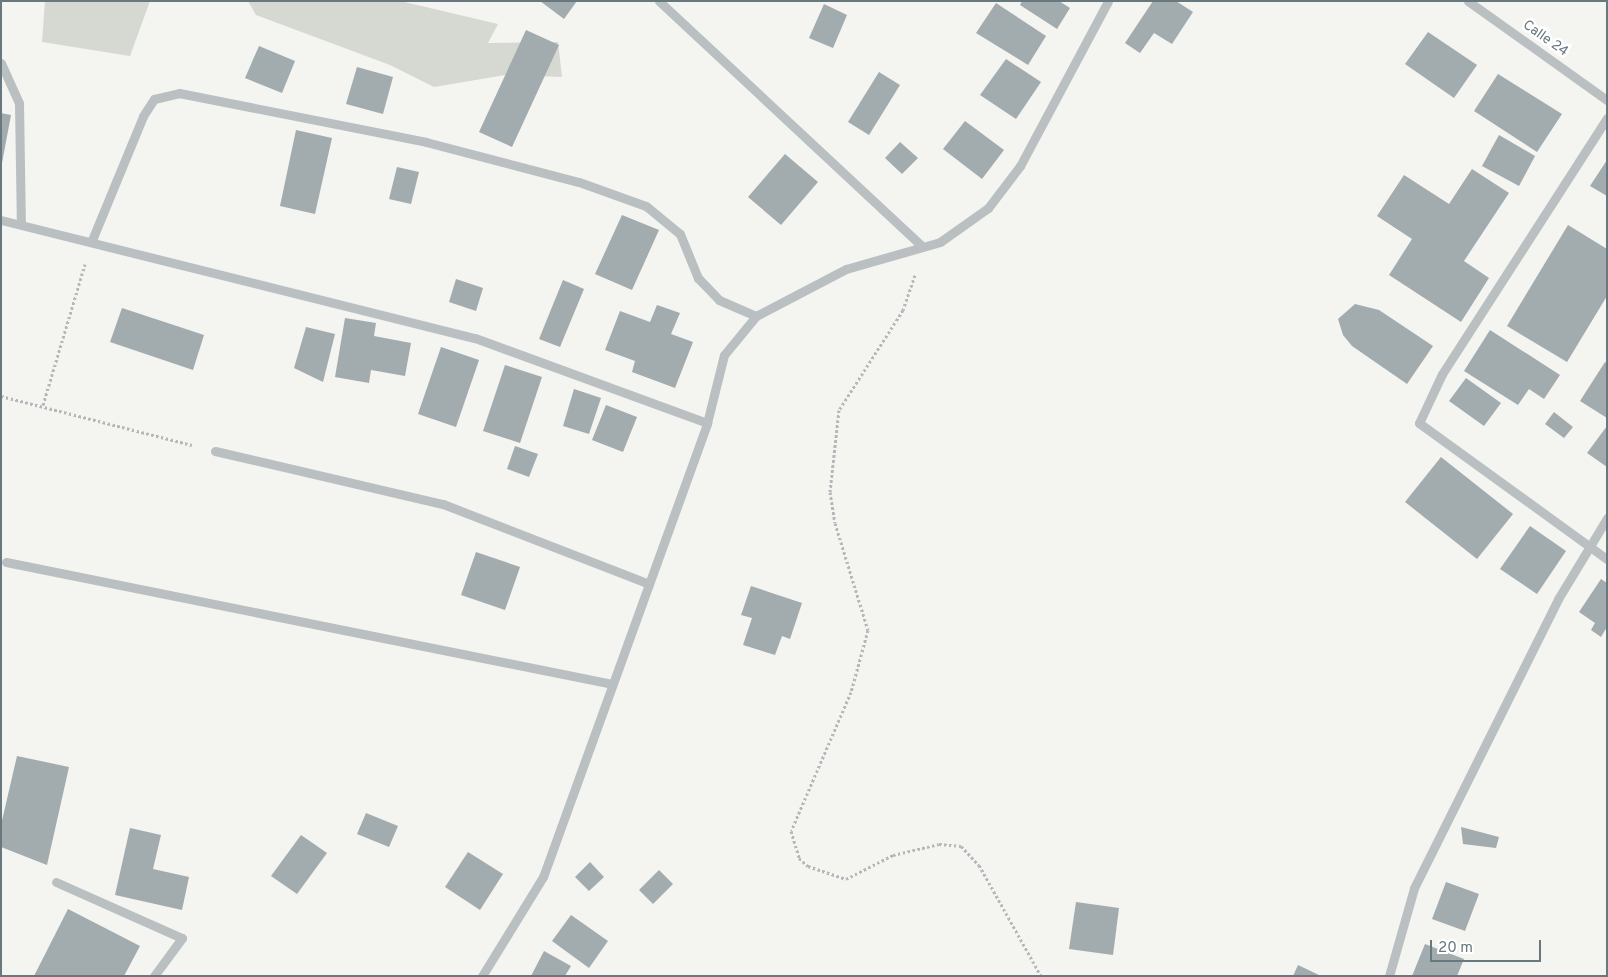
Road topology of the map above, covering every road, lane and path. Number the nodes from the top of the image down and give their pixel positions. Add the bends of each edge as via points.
1 (659, 1) edge
2 (1108, 1) edge
3 (1472, 2) edge
4 (1, 63) edge
5 (1607, 100) edge
6 (1607, 118) edge
7 (1, 220) edge
8 (21, 224) junction
9 (92, 240) junction
10 (921, 245) junction
11 (756, 316) junction
12 (1, 396) edge
13 (43, 405) junction
14 (707, 423) junction
15 (215, 451) joint
16 (1607, 518) edge
17 (1588, 547) junction
18 (1607, 559) edge
19 (6, 562) dead end
20 (649, 584) junction
21 (612, 684) junction
22 (56, 882) dead end
23 (154, 976) edge
24 (482, 976) edge
25 (1041, 976) edge
26 (1389, 976) edge

1 - 10 street
2 - 10 street via 1020,166 988,208 940,242
3 - 5 street, Calle 24
4 - 8 street via 19,103
6 - 17 street via 1442,374 1419,422
7 - 8 street
8 - 9 street
9 - 11 street via 143,116 154,99 179,93 426,142 579,182 646,206 680,234 698,278 719,300
9 - 13 path
9 - 14 street via 475,338
10 - 11 street via 846,268
10 - 25 path via 903,310 839,410 830,492 835,523 868,630 851,692 791,831 798,858 808,866 846,879 893,855 939,844 961,846 979,865
11 - 14 street via 724,355
12 - 13 path
13 - 15 path
14 - 20 street
15 - 20 street via 442,504
16 - 17 street
17 - 18 street
17 - 26 street via 1414,888
19 - 21 street
20 - 21 street
21 - 24 street via 543,877
22 - 23 street via 182,938

